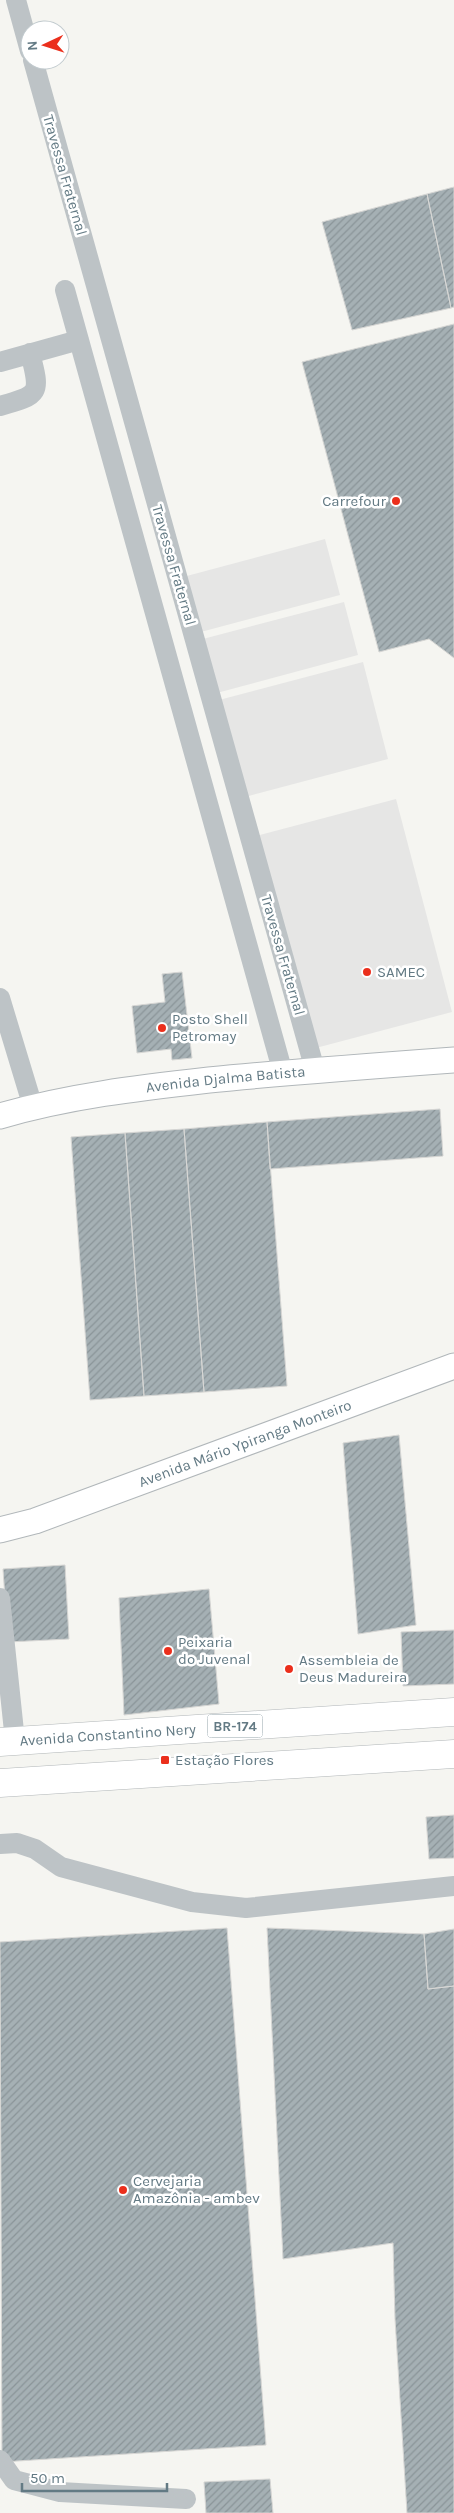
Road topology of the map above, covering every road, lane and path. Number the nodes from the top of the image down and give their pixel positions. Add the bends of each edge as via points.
1 (16, 0) edge
2 (21, 20) edge
3 (35, 70) edge
4 (66, 290) dead end
5 (79, 340) junction
6 (30, 354) junction
7 (0, 362) edge
8 (0, 406) edge
9 (0, 998) edge
10 (454, 1060) edge
11 (315, 1070) junction
12 (283, 1073) junction
13 (34, 1107) junction
14 (0, 1116) edge
15 (454, 1366) edge
16 (35, 1520) junction
17 (0, 1530) edge
18 (0, 1539) edge
19 (0, 1598) edge
20 (454, 1712) edge
21 (8, 1741) edge
22 (454, 1754) edge
23 (0, 1783) edge
24 (0, 1844) edge
25 (454, 1886) edge
26 (0, 2460) edge
27 (186, 2499) dead end

1 - 2 street
3 - 11 street, Travessa Fraternal
4 - 5 street
5 - 6 street
5 - 12 street
6 - 7 street
6 - 8 street via 37,377 34,392 29,398
9 - 13 street
10 - 11 main road, Avenida Djalma Batista
11 - 12 main road, Avenida Djalma Batista
12 - 13 main road, Avenida Djalma Batista via 113,1090
13 - 14 main road, Avenida Djalma Batista
15 - 16 main road, Avenida Mário Ypiranga Monteiro
16 - 17 main road, Avenida Mário Ypiranga Monteiro
16 - 18 main road, Avenida Mário Ypiranga Monteiro
19 - 21 street
20 - 21 highway, Avenida Constantino Nery / BR-174
22 - 23 highway
24 - 25 street via 17,1843 35,1849 61,1867 192,1902 246,1908
26 - 27 street via 14,2480 60,2492

